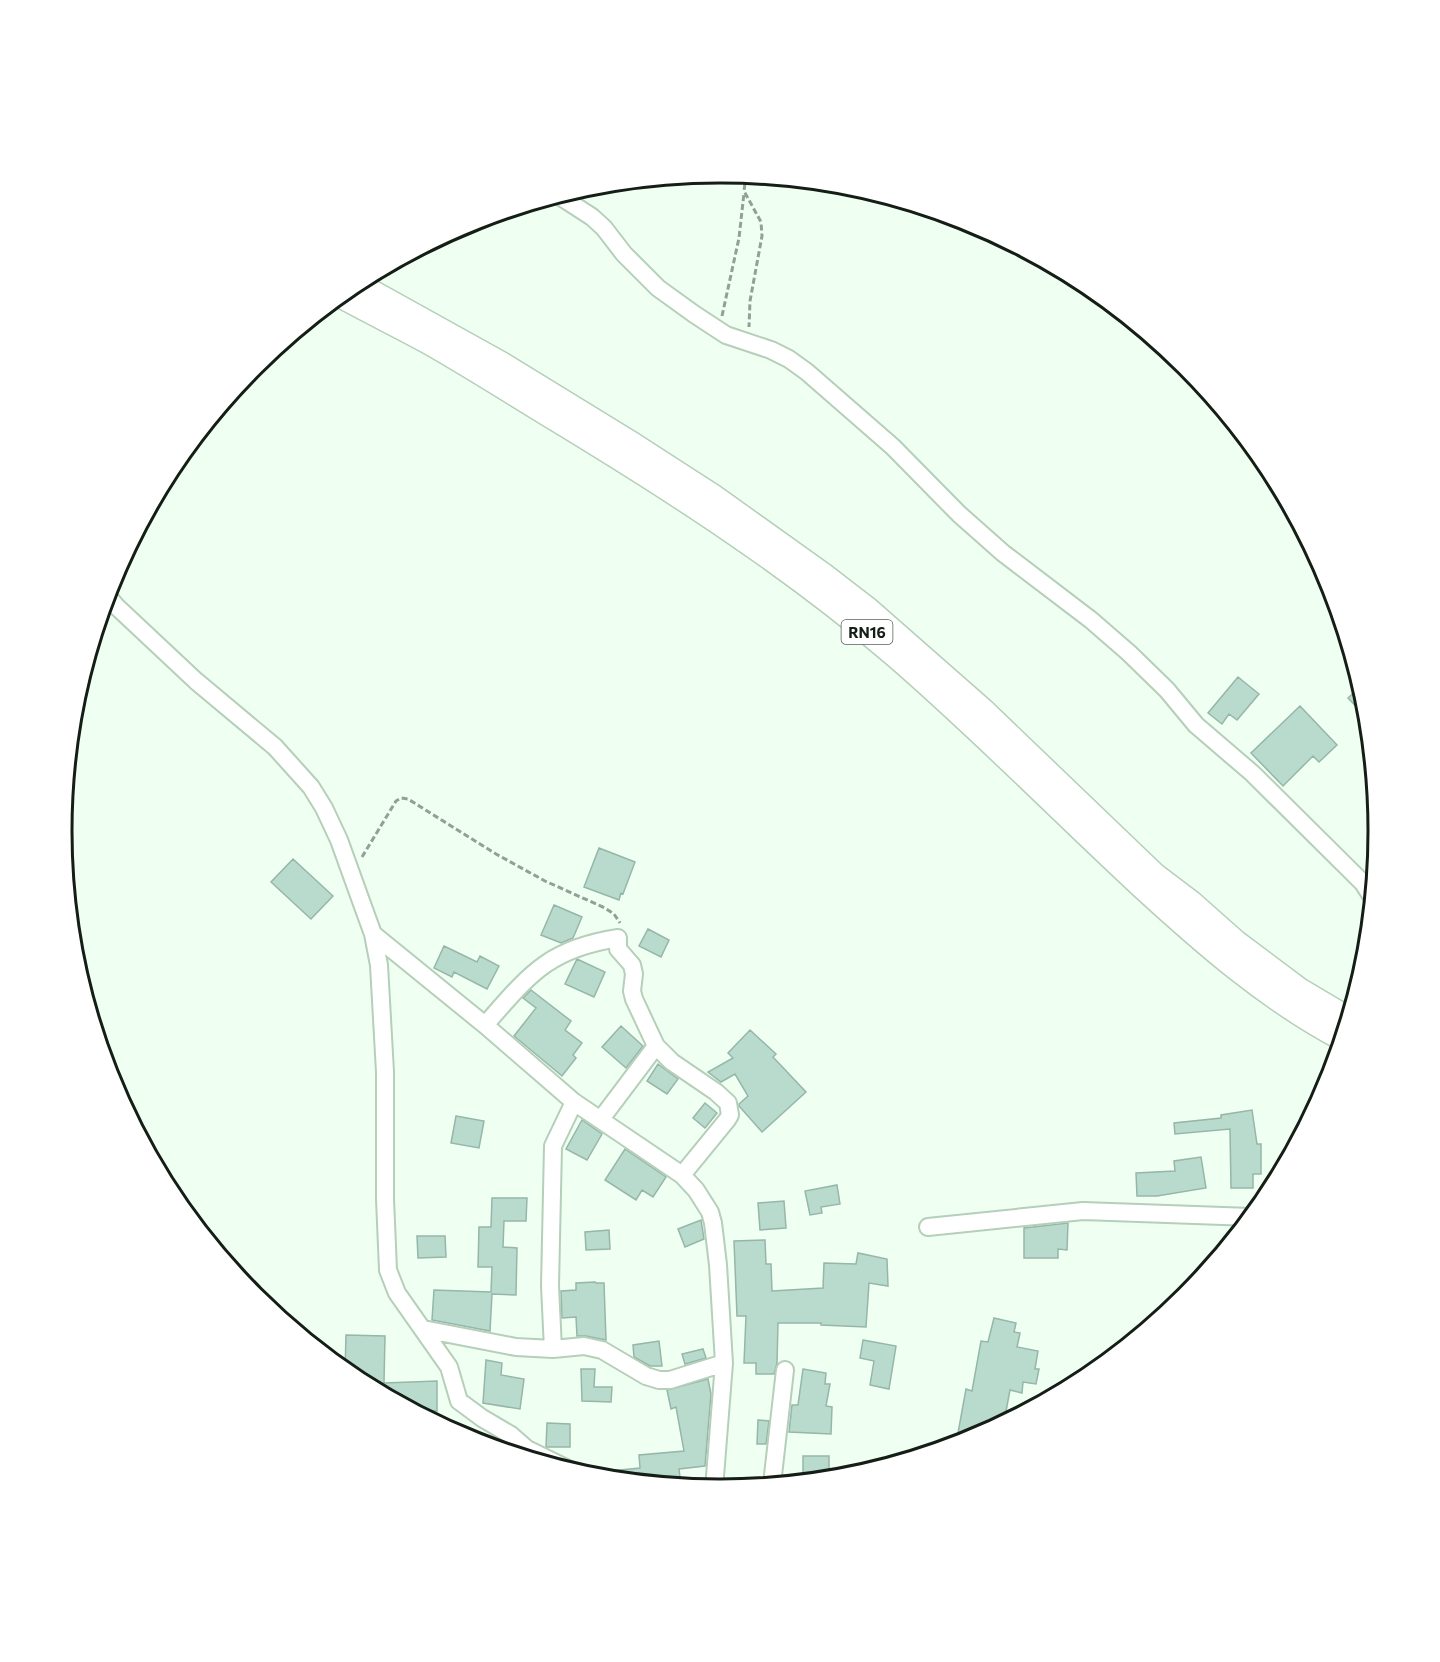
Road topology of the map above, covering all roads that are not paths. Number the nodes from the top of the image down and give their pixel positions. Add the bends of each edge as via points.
1 (568, 201) edge
2 (365, 289) edge
3 (349, 300) edge
4 (114, 603) edge
5 (1365, 887) edge
6 (373, 934) junction
7 (1341, 1015) edge
8 (485, 1025) junction
9 (1335, 1034) edge
10 (656, 1046) junction
11 (574, 1102) junction
12 (601, 1119) junction
13 (682, 1174) junction
14 (1240, 1217) edge
15 (928, 1227) dead end
16 (423, 1329) junction
17 (553, 1348) junction
18 (724, 1364) junction
19 (785, 1370) dead end
20 (530, 1450) edge
21 (773, 1477) edge
22 (715, 1479) edge

1 - 5 street via 592,217 658,288 719,330 771,350 807,372 1003,553 1091,620 1167,690 1196,725 1271,792
2 - 7 highway, RN16 via 501,364 633,445 824,576 983,711 1154,875 1234,942 1299,990
3 - 9 highway, RN16 via 428,342 623,459 815,590 928,684 1180,921 1288,1005
4 - 6 street via 196,681 275,747 311,787 339,840
6 - 8 street
6 - 16 street via 383,1024 388,1270 397,1293
8 - 10 street via 524,981 549,960 590,943 618,938 618,949 633,970 634,999
8 - 11 street
10 - 12 street
10 - 13 street via 716,1092 730,1109 727,1120
11 - 12 street
11 - 17 street via 552,1146
12 - 13 street
13 - 18 street via 710,1212 713,1223
14 - 15 street via 1083,1211
16 - 17 street via 516,1347
16 - 20 street via 449,1367 459,1401
17 - 18 street via 584,1346 602,1350 659,1380
18 - 22 street
19 - 21 street

